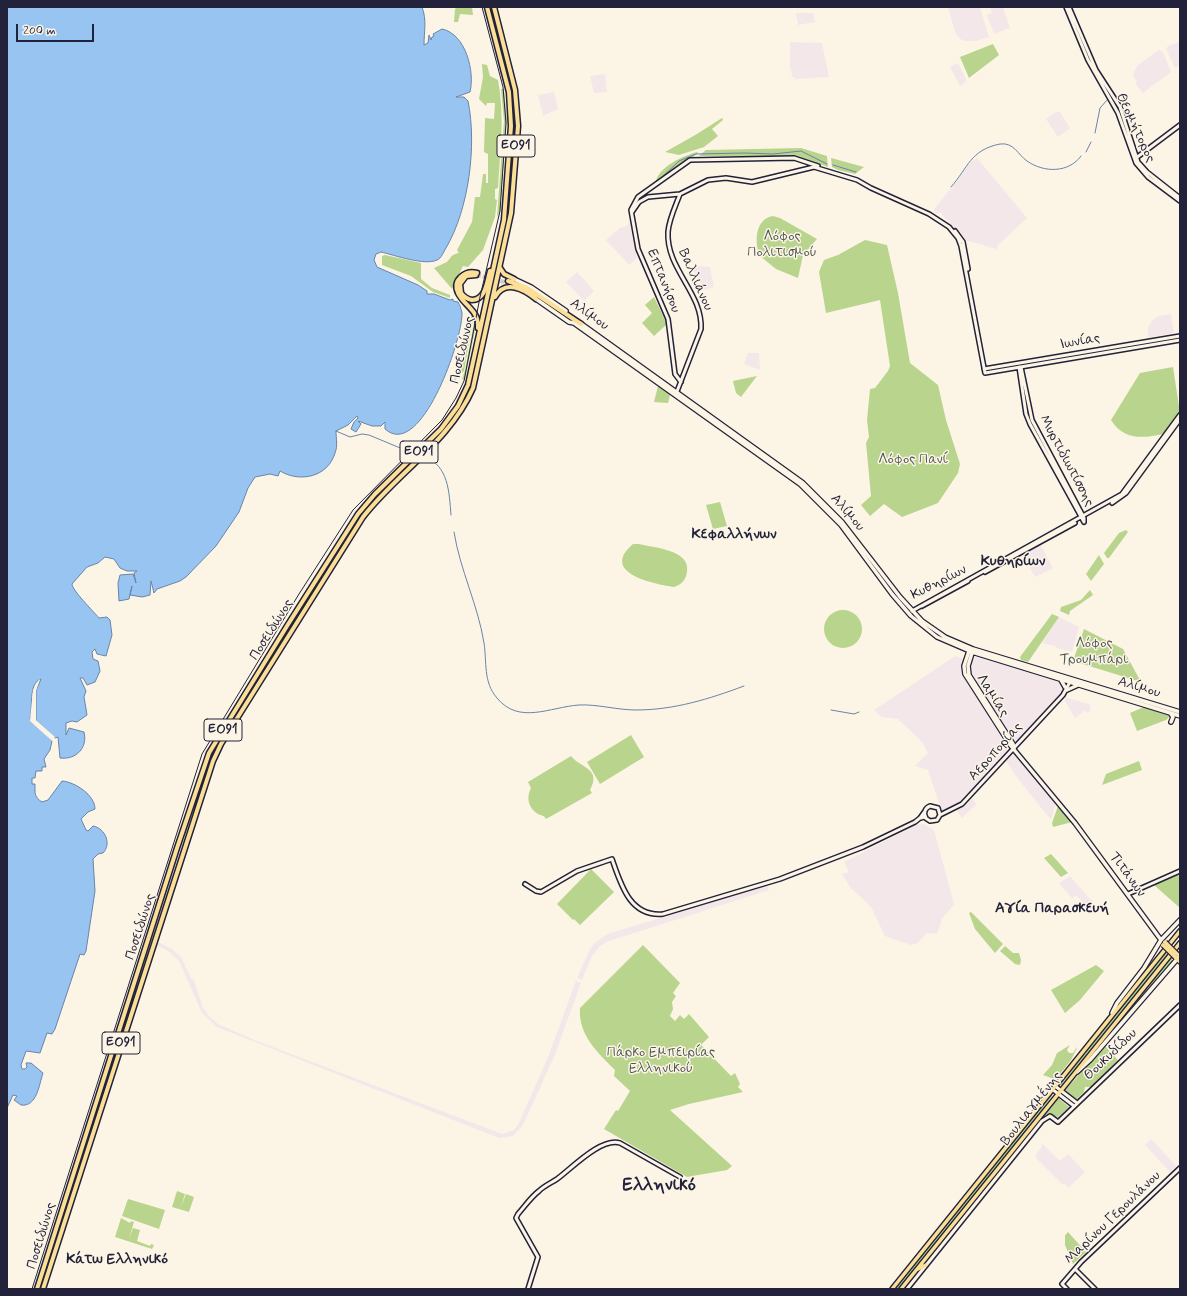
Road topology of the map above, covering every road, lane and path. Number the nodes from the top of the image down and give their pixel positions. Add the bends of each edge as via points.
1 (487, 7) edge
2 (494, 7) edge
3 (1067, 7) edge
4 (1180, 125) edge
5 (1136, 158) junction
6 (804, 161) junction
7 (806, 170) junction
8 (504, 173) dead end
9 (507, 180) junction
10 (650, 190) junction
11 (680, 194) junction
12 (652, 195) junction
13 (506, 198) junction
14 (1180, 198) edge
15 (1180, 201) edge
16 (501, 210) dead end
17 (631, 211) junction
18 (495, 258) junction
19 (500, 266) junction
20 (514, 279) joint
21 (536, 299) joint
22 (492, 305) junction
23 (574, 323) junction
24 (581, 324) junction
25 (1180, 336) edge
26 (1180, 340) edge
27 (477, 346) junction
28 (1020, 366) junction
29 (986, 371) junction
30 (679, 381) junction
31 (675, 393) junction
32 (1180, 415) edge
33 (1180, 419) edge
34 (1082, 518) junction
35 (327, 562) junction
36 (328, 571) junction
37 (912, 611) junction
38 (288, 636) junction
39 (280, 638) junction
40 (971, 650) junction
41 (981, 655) junction
42 (969, 662) junction
43 (1058, 678) junction
44 (1069, 679) junction
45 (1078, 685) junction
46 (1066, 689) junction
47 (234, 711) junction
48 (1180, 712) edge
49 (1170, 713) junction
50 (1180, 716) edge
51 (236, 720) junction
52 (1171, 722) dead end
53 (1014, 748) junction
54 (925, 811) junction
55 (940, 815) junction
56 (920, 818) junction
57 (926, 818) junction
58 (1076, 823) joint
59 (823, 863) junction
60 (825, 867) dead end
61 (1180, 871) edge
62 (525, 884) dead end
63 (1128, 894) junction
64 (1180, 920) edge
65 (1180, 931) edge
66 (1163, 942) junction
67 (1180, 943) edge
68 (1178, 957) edge
69 (1180, 1005) edge
70 (1112, 1013) junction
71 (1070, 1078) junction
72 (1054, 1087) junction
73 (1059, 1092) junction
74 (1075, 1104) junction
75 (1036, 1122) junction
76 (1036, 1128) junction
77 (1025, 1141) junction
78 (1016, 1146) junction
79 (1180, 1168) edge
80 (680, 1177) dead end
81 (937, 1245) junction
82 (935, 1254) junction
83 (926, 1265) junction
84 (1075, 1269) junction
85 (917, 1270) junction
86 (904, 1288) edge
87 (37, 1289) edge
88 (43, 1289) edge
89 (528, 1289) edge
90 (892, 1289) edge
91 (1068, 1289) edge
92 (1095, 1289) edge

1 - 9 highway, Ποσειδώνος / ΕΟ91 via 511,101
2 - 19 highway, Ποσειδώνος / ΕΟ91 via 513,81 518,115 510,213
3 - 5 street, Θεομήτορος via 1096,70 1120,107
3 - 15 street, Θεομήτορος via 1088,60 1118,113 1136,163 1148,177
4 - 5 street
5 - 14 street, Θεομήτορος via 1147,172
6 - 7 street
6 - 10 street via 794,158 690,160
6 - 29 street via 859,178 926,210 950,225 963,242
7 - 11 street via 752,182 713,179
7 - 29 street via 814,167 857,180 929,214 949,227 961,243
8 - 9 highway
9 - 13 highway, Ποσειδώνος / ΕΟ91
10 - 12 street
10 - 17 street via 638,198
11 - 12 street
11 - 30 street, Βαλλιάνου via 668,228 670,251 702,319 701,329
12 - 17 street via 642,199
13 - 16 highway
13 - 18 highway, Ποσειδώνος / ΕΟ91
17 - 30 street, Επτανήσου via 642,260 668,319 675,374
18 - 27 highway, Ποσειδώνος / ΕΟ91
18 - 27 highway via 483,294 476,299 469,299 461,293 461,282 468,276 477,274 471,272 464,274 457,286 460,296 478,318
19 - 20 highway via 504,274
19 - 22 highway, Ποσειδώνος / ΕΟ91
20 - 24 main road, Αλίμου via 535,290
21 - 22 highway via 521,289 510,287 499,292
21 - 23 main road, Αλίμου
22 - 36 highway, Ποσειδώνος / ΕΟ91 via 475,381 462,410 448,428 366,513
23 - 24 highway via 528,291 508,282 527,288
23 - 31 main road, Αλίμου
24 - 31 main road, Αλίμου
25 - 28 street, Ιωνίας
26 - 28 street, Ιωνίας
27 - 35 highway, Ποσειδώνος / ΕΟ91 via 467,387 448,420 366,503
28 - 29 street, Ιωνίας
28 - 34 street, Μυρτιδιωτίσσης via 1032,420
30 - 31 street, Βαλλιάνου
31 - 37 main road, Αλίμου via 782,466 818,496 846,527
31 - 40 main road, Αλίμου via 800,484 841,525 892,594 916,621 937,637
32 - 34 street, Κυθηρίων via 1123,494
33 - 34 street, Κυθηρίων via 1125,494
34 - 37 street, Κυθηρίων
35 - 36 highway
35 - 39 highway, Ποσειδώνος / ΕΟ91
36 - 38 highway, Ποσειδώνος / ΕΟ91
37 - 40 main road, Αλίμου via 933,630
38 - 39 highway
38 - 51 highway, Ποσειδώνος / ΕΟ91
39 - 47 highway, Ποσειδώνος / ΕΟ91
40 - 41 main road, Αλίμου
40 - 42 main road
40 - 44 main road, Αλίμου
40 - 53 main road, Λαμίας via 964,666 965,674
41 - 42 main road
41 - 43 main road, Αλίμου
42 - 53 main road, Λαμίας via 969,675
43 - 44 main road, Αλίμου
43 - 46 main road via 1063,681
44 - 45 main road, Αλίμου
44 - 46 street, Αεροπορίας
44 - 48 main road, Αλίμου
45 - 46 main road
45 - 49 main road, Αλίμου
46 - 53 street, Αεροπορίας
47 - 51 highway via 237,714
47 - 87 highway, Ποσειδώνος / ΕΟ91 via 201,773
49 - 50 main road, Αλίμου
49 - 52 main road via 1173,716
51 - 88 highway, Ποσειδώνος / ΕΟ91 via 218,749 207,775
53 - 55 street, Αεροπορίας via 962,804
53 - 58 main road, Λαμίας
54 - 55 street via 928,807 936,806
54 - 56 street
54 - 57 street
55 - 57 street via 935,821
56 - 57 street
56 - 59 street
58 - 63 main road, Τιτάνων
59 - 60 street
59 - 62 street via 780,879 656,915 640,910 631,902 612,859 577,871 541,892
61 - 63 street
63 - 66 main road, Τιτάνων
64 - 66 main road, Βουλιαγμένης
65 - 70 main road, Βουλιαγμένης
66 - 68 main road, bridge
66 - 70 main road, Βουλιαγμένης via 1117,1002
67 - 71 main road, Βουλιαγμένης
68 - 71 main road via 1090,1060
69 - 74 street, Θουκυδίδου
70 - 72 main road, Βουλιαγμένης
71 - 73 main road, Βουλιαγμένης
72 - 73 street
72 - 90 main road, Βουλιαγμένης
73 - 74 street
73 - 75 main road, Βουλιαγμένης
74 - 76 street, Θουκυδίδου via 1058,1122 1049,1116
75 - 76 main road
75 - 78 main road, Βουλιαγμένης
76 - 77 street
77 - 78 main road
77 - 82 street
78 - 81 main road, Βουλιαγμένης
79 - 84 street, Μαρίνου Γερουλάνου
80 - 89 street via 620,1143 613,1142 599,1147 539,1190 516,1218 538,1257
81 - 82 main road
81 - 85 main road, Βουλιαγμένης
82 - 83 street
83 - 85 main road
83 - 86 street
84 - 91 street, Μαρίνου Γερουλάνου via 1062,1284
84 - 92 street
85 - 86 main road, Βουλιαγμένης

